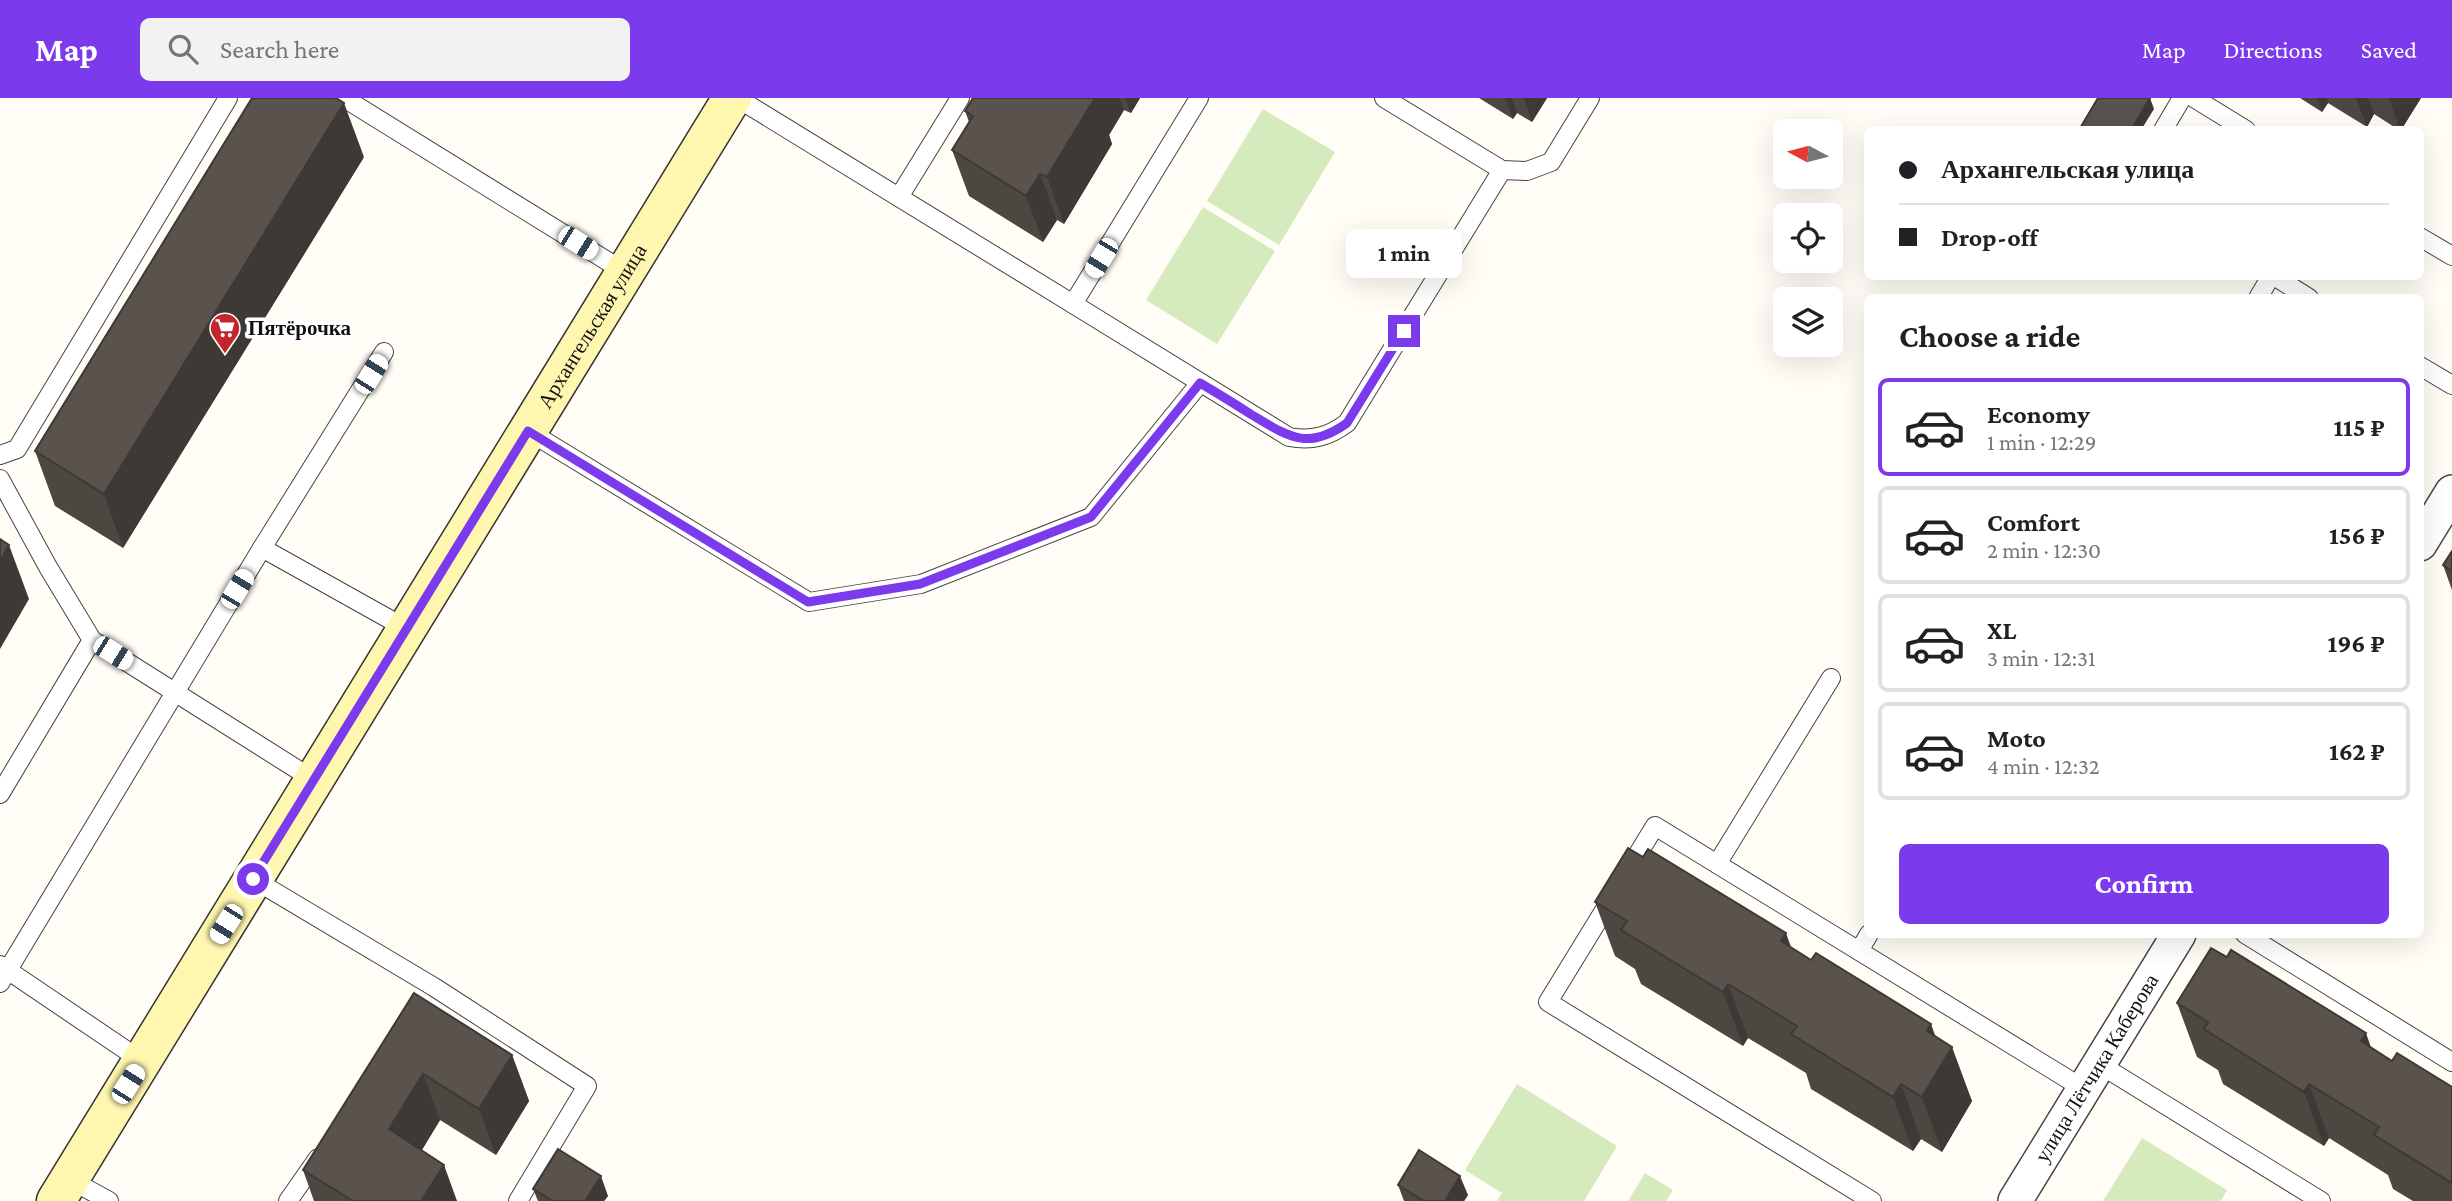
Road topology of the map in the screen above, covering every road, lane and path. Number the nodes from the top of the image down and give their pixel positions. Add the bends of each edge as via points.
1 (228, 98) edge
2 (344, 98) edge
3 (732, 98) edge
4 (737, 98) edge
5 (960, 98) edge
6 (1199, 98) edge
7 (1384, 98) edge
8 (1590, 98) edge
9 (2182, 98) edge
10 (2194, 98) edge
11 (2165, 126) edge
12 (2240, 126) edge
13 (1502, 170) junction
14 (899, 197) junction
15 (2424, 239) edge
16 (2452, 256) edge
17 (625, 272) junction
18 (2280, 280) edge
19 (2302, 294) edge
20 (1073, 304) junction
21 (384, 352) dead end
22 (2424, 368) edge
23 (1200, 383) junction
24 (2452, 385) edge
25 (528, 431) junction
26 (0, 455) edge
27 (0, 479) edge
28 (2452, 492) edge
29 (2424, 538) edge
30 (262, 548) junction
31 (407, 629) junction
32 (92, 640) junction
33 (1831, 678) dead end
34 (175, 693) junction
35 (314, 780) junction
36 (0, 794) edge
37 (1717, 864) junction
38 (253, 879) junction
39 (1866, 938) edge
40 (2177, 938) edge
41 (2251, 938) edge
42 (1858, 951) junction
43 (3, 973) edge
44 (142, 1061) junction
45 (2452, 1062) edge
46 (2092, 1076) junction
47 (327, 1145) edge
48 (63, 1190) edge
49 (1865, 1199) edge
50 (109, 1201) edge
51 (288, 1201) edge
52 (518, 1201) edge
53 (2015, 1201) edge
54 (2321, 1201) edge

1 - 26 lane via 17,449
2 - 17 lane
3 - 17 street, Архангельская улица
4 - 14 lane
5 - 14 lane
6 - 20 lane
7 - 13 lane
8 - 13 lane via 1551,162 1527,171
9 - 11 lane
10 - 12 lane
13 - 23 lane via 1347,423 1333,433 1317,439 1289,437
14 - 20 lane
15 - 16 lane
17 - 25 street, Архангельская улица
18 - 19 lane
20 - 23 lane
21 - 30 lane
22 - 24 lane
23 - 25 lane via 1091,517 920,584 808,602
25 - 31 street, Архангельская улица
27 - 32 lane
28 - 29 street
30 - 31 lane
30 - 34 lane
31 - 35 street, Архангельская улица
32 - 34 lane
32 - 36 lane
33 - 37 lane
34 - 35 lane
34 - 43 lane
35 - 38 street, Архангельская улица
37 - 42 lane
37 - 49 lane via 1655,826 1548,1002
38 - 44 street, Архангельская улица
38 - 52 lane via 430,993 587,1086
39 - 42 lane
40 - 46 street, улица Лётчика Каберова
41 - 45 lane
42 - 46 lane
43 - 44 lane
44 - 48 street, Архангельская улица
46 - 53 street, улица Лётчика Каберова
46 - 54 lane
47 - 51 lane
48 - 50 lane

